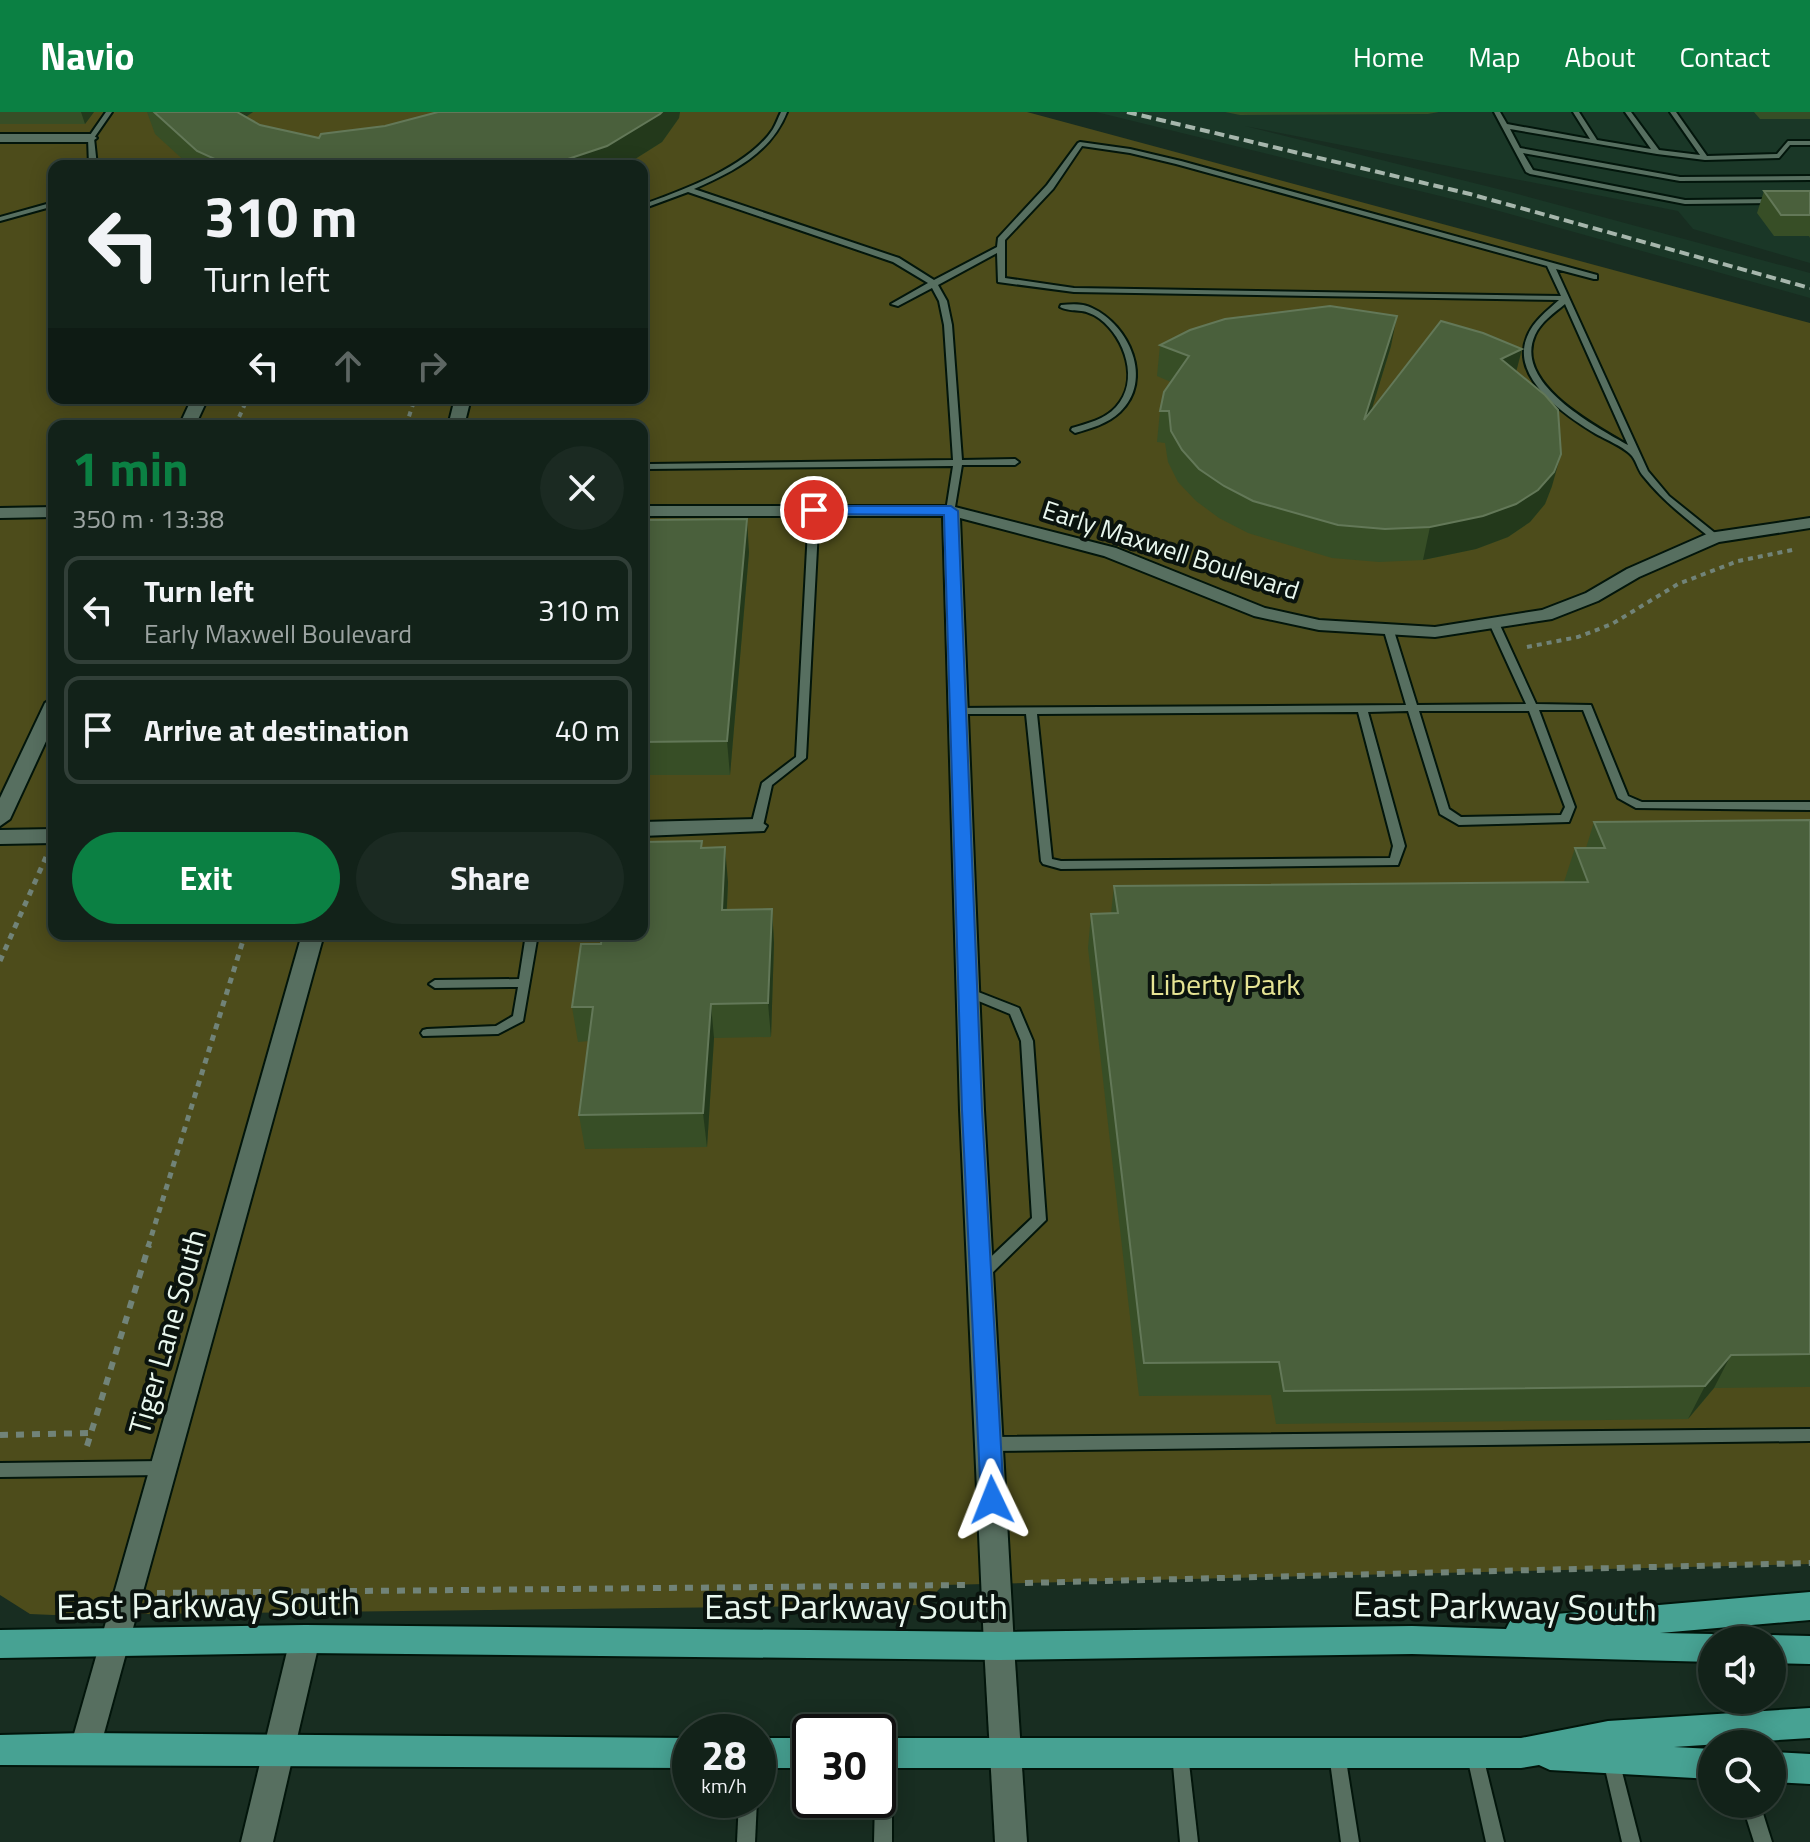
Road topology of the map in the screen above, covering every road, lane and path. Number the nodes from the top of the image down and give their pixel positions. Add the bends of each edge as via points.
1 (109, 112) edge
2 (784, 112) edge
3 (1497, 112) edge
4 (1576, 112) edge
5 (1628, 112) edge
6 (1673, 112) edge
7 (1505, 126) junction
8 (0, 138) edge
9 (91, 138) junction
10 (1595, 142) junction
11 (1810, 143) edge
12 (1518, 150) junction
13 (1657, 152) junction
14 (1705, 158) junction
15 (93, 160) edge
16 (1722, 178) junction
17 (1810, 178) edge
18 (687, 189) junction
19 (1779, 201) edge
20 (648, 205) edge
21 (48, 206) edge
22 (0, 219) edge
23 (1001, 248) junction
24 (1550, 265) junction
25 (1594, 277) dead end
26 (933, 283) junction
27 (1566, 298) junction
28 (895, 304) dead end
29 (1064, 307) dead end
30 (1075, 430) dead end
31 (1635, 453) junction
32 (1015, 462) dead end
33 (958, 463) junction
34 (650, 467) dead end
35 (814, 510) junction
36 (648, 511) edge
37 (951, 511) junction
38 (48, 512) edge
39 (0, 513) edge
40 (1810, 523) edge
41 (1715, 537) junction
42 (1810, 546) edge
43 (1494, 623) junction
44 (1389, 631) junction
45 (1527, 648) dead end
46 (1362, 708) junction
47 (1413, 708) junction
48 (1533, 708) junction
49 (1031, 710) junction
50 (958, 711) junction
51 (48, 716) edge
52 (1810, 806) edge
53 (0, 819) edge
54 (757, 826) joint
55 (648, 829) edge
56 (0, 837) edge
57 (48, 842) edge
58 (48, 851) edge
59 (243, 940) edge
60 (311, 940) edge
61 (531, 940) edge
62 (0, 961) edge
63 (524, 983) junction
64 (435, 984) dead end
65 (968, 992) junction
66 (427, 1033) dead end
67 (982, 1274) junction
68 (90, 1433) junction
69 (0, 1435) edge
70 (1810, 1435) edge
71 (990, 1444) junction
72 (86, 1448) dead end
73 (163, 1468) junction
74 (0, 1470) edge
75 (1810, 1606) edge
76 (305, 1639) junction
77 (1412, 1640) junction
78 (115, 1643) junction
79 (0, 1644) edge
80 (999, 1646) junction
81 (1698, 1648) edge
82 (1786, 1649) edge
83 (1810, 1650) edge
84 (1810, 1723) edge
85 (1762, 1730) edge
86 (1698, 1738) edge
87 (1610, 1747) junction
88 (85, 1748) junction
89 (0, 1750) edge
90 (278, 1751) junction
91 (1474, 1751) junction
92 (672, 1753) edge
93 (896, 1753) edge
94 (1006, 1754) junction
95 (1180, 1754) junction
96 (1337, 1754) junction
97 (1698, 1762) edge
98 (1786, 1768) edge
99 (1810, 1769) edge
100 (747, 1818) edge
101 (882, 1818) edge
102 (1755, 1818) edge
103 (257, 1842) edge
104 (746, 1842) edge
105 (883, 1842) edge
106 (1011, 1842) edge
107 (1189, 1842) edge
108 (1350, 1842) edge
109 (1495, 1842) edge
110 (1631, 1842) edge
111 (1763, 1842) edge

1 - 9 lane
2 - 18 lane via 783,121 749,159
3 - 7 lane
4 - 10 lane
5 - 13 lane
6 - 14 lane
7 - 10 lane
7 - 12 lane
8 - 9 street
9 - 15 lane
10 - 13 lane
11 - 14 lane via 1788,143 1779,156
12 - 16 lane via 1680,179
12 - 19 lane via 1530,172 1685,202
13 - 14 lane
14 - 16 lane
16 - 17 lane
18 - 20 lane
18 - 26 lane via 896,260
21 - 22 lane
23 - 24 lane via 1001,240 1050,187 1080,144 1131,150
23 - 26 lane
23 - 27 lane via 1001,280 1074,290
24 - 25 lane
24 - 27 lane
26 - 28 lane
26 - 33 lane via 948,325
27 - 31 lane
27 - 31 lane via 1538,324 1529,341 1530,363 1540,387 1562,408
29 - 30 lane via 1086,308 1117,331 1130,351 1134,372 1127,400 1105,420
31 - 41 lane via 1666,498
32 - 33 lane
33 - 34 lane
33 - 37 lane
35 - 36 street, Early Maxwell Boulevard
35 - 37 street, Early Maxwell Boulevard
35 - 54 lane via 801,758 767,783
37 - 44 street, Early Maxwell Boulevard via 1110,552 1260,612 1319,625
37 - 50 street
38 - 39 street
40 - 41 street, Early Maxwell Boulevard
41 - 43 street, Early Maxwell Boulevard via 1546,615
42 - 45 path via 1738,561 1678,584 1612,624
43 - 44 street, Early Maxwell Boulevard via 1435,632
43 - 48 lane
44 - 47 lane
46 - 47 lane
46 - 49 lane
46 - 49 lane via 1399,846 1394,862 1047,861
47 - 48 lane
47 - 48 lane via 1444,811 1459,821 1565,819 1570,807
48 - 52 lane via 1587,707 1623,798 1640,806
49 - 50 lane
50 - 65 street
51 - 53 street
54 - 55 street
56 - 57 street
58 - 62 path
59 - 68 path
60 - 73 street, Tiger Lane South
61 - 63 lane
63 - 64 lane
63 - 66 lane via 519,1018 508,1027
65 - 67 street
65 - 67 lane via 1015,1011 1027,1041 1039,1220
67 - 71 street
68 - 69 path
68 - 72 path
70 - 71 lane
71 - 80 street
73 - 74 lane
73 - 78 street, Tiger Lane South
75 - 77 main road
76 - 78 main road, East Parkway South
76 - 80 main road, East Parkway South
76 - 90 street
77 - 80 main road, East Parkway South
77 - 81 main road, East Parkway South
78 - 79 main road, East Parkway South
78 - 88 street, Tiger Lane South
80 - 94 street
82 - 83 main road
84 - 85 main road
86 - 87 main road
87 - 91 main road
87 - 97 main road
87 - 110 lane
88 - 89 main road
88 - 90 main road
90 - 92 main road
90 - 103 street
91 - 96 main road
91 - 109 lane
93 - 94 main road
94 - 95 main road
94 - 106 street
95 - 96 main road
95 - 107 lane
96 - 108 lane
98 - 99 main road
100 - 104 lane
101 - 105 lane
102 - 111 lane

